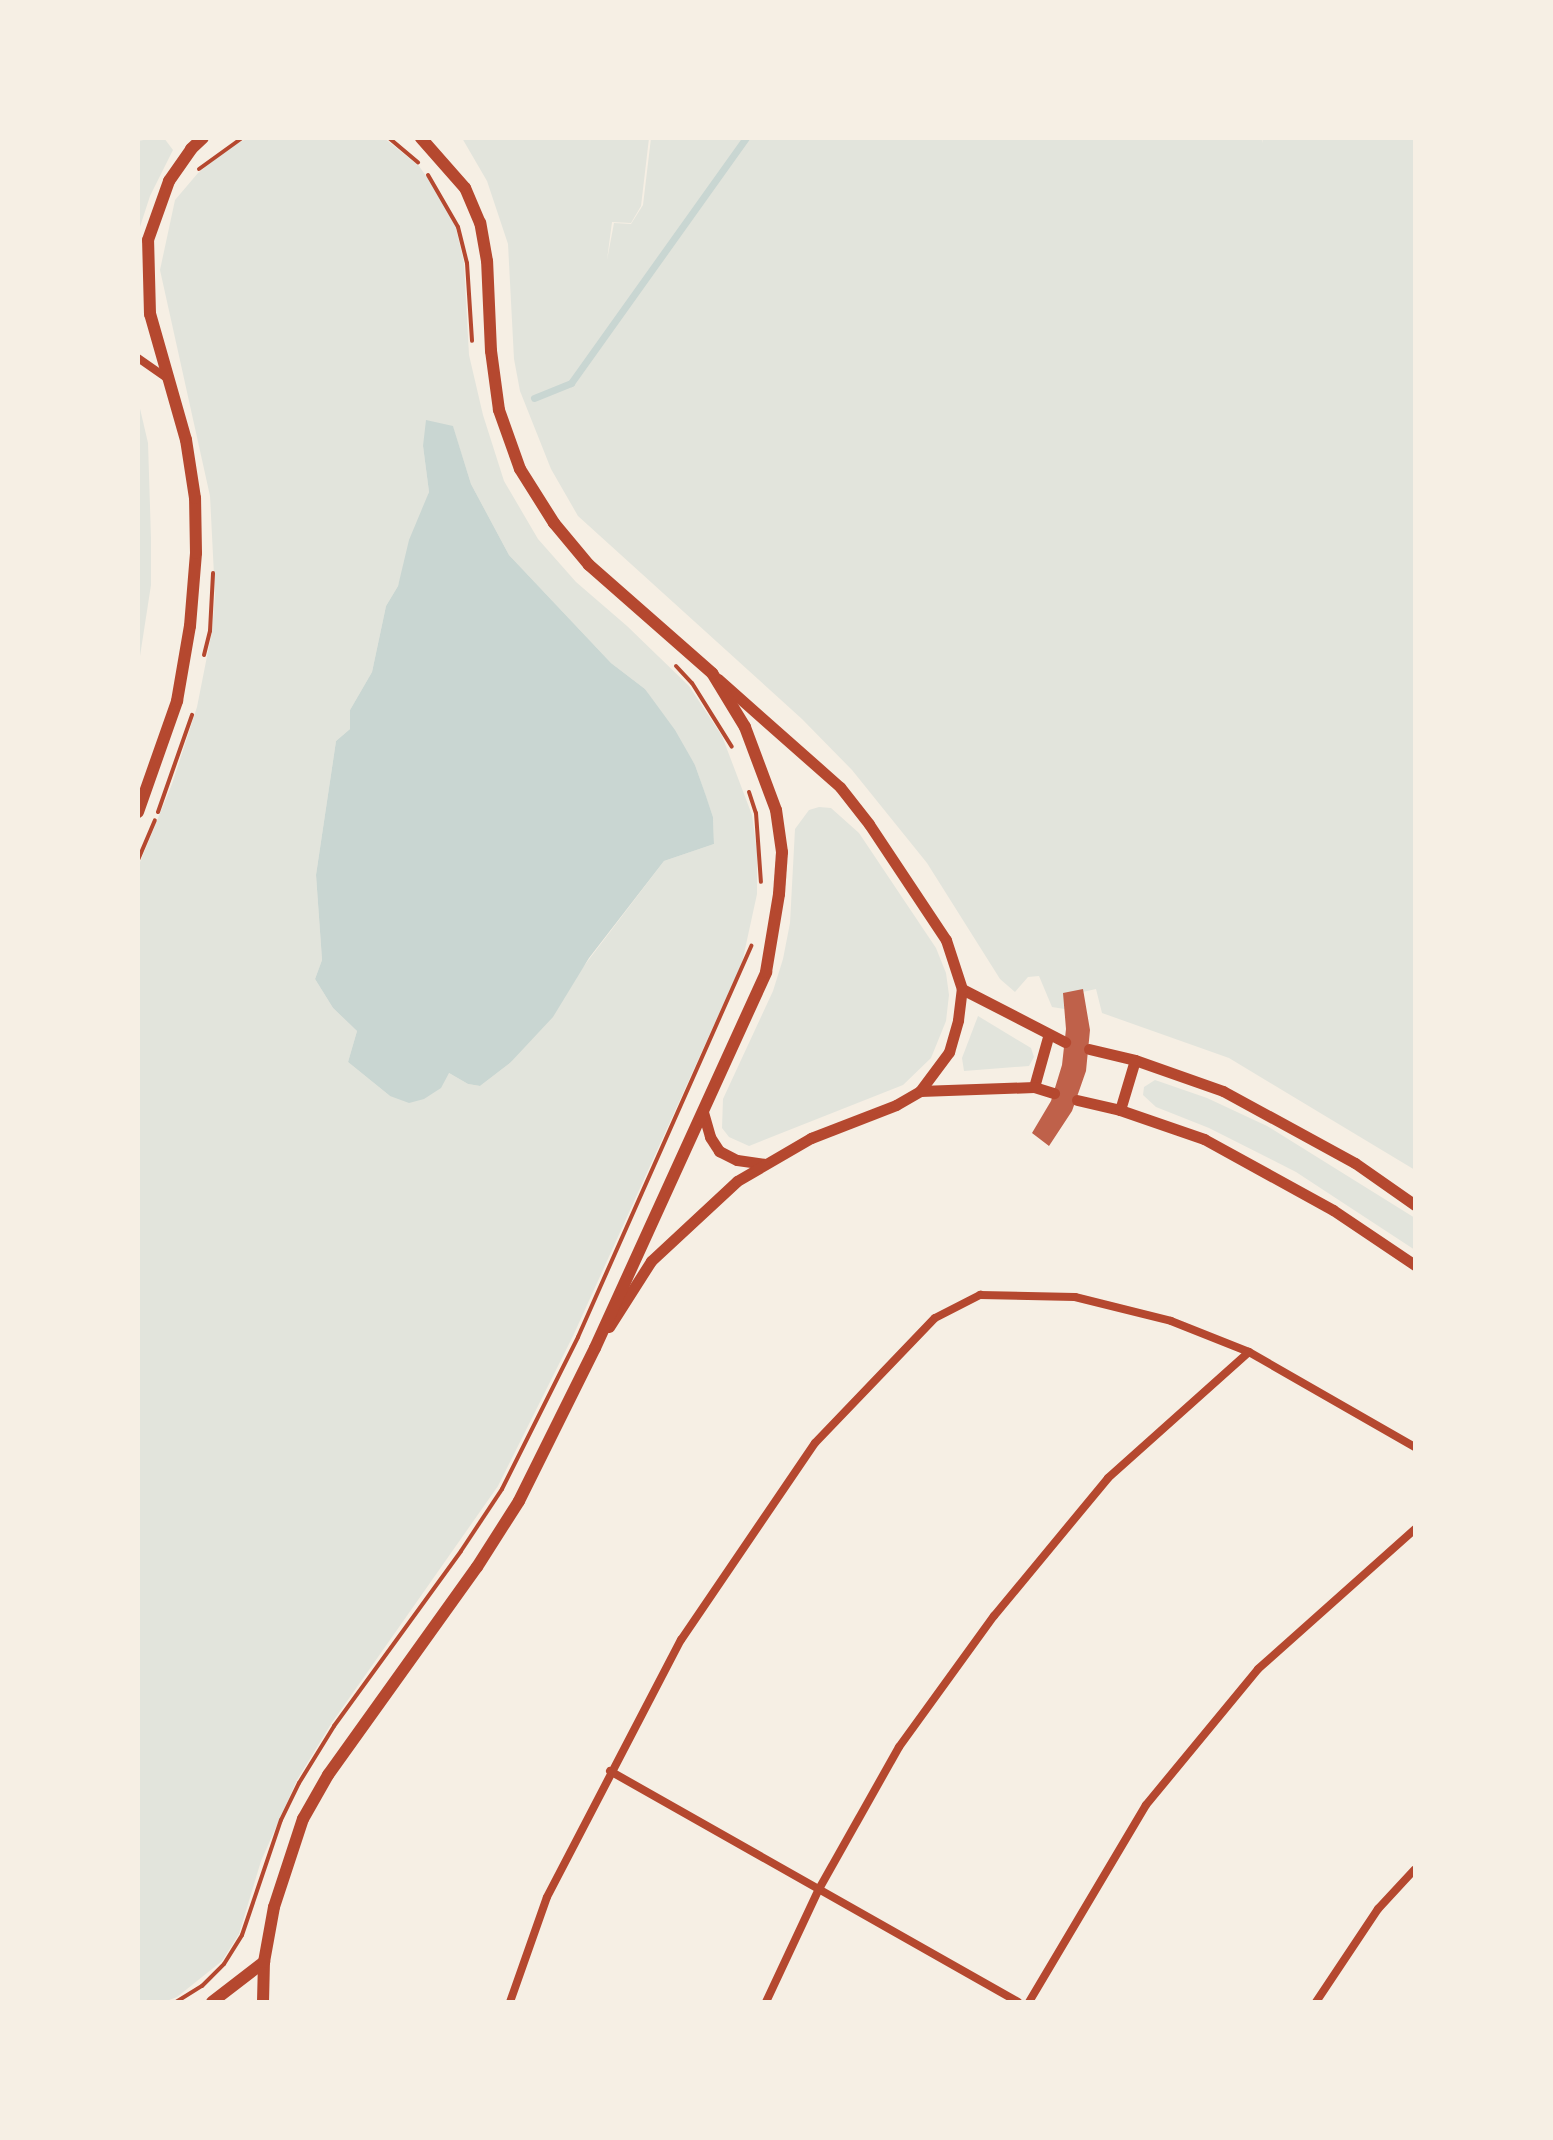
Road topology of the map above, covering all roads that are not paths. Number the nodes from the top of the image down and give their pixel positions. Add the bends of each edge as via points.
1 (203, 138) edge
2 (421, 138) edge
3 (138, 358) edge
4 (170, 380) junction
5 (712, 673) junction
6 (138, 812) edge
7 (962, 989) junction
8 (1048, 1037) junction
9 (1065, 1042) dead end
10 (1089, 1049) dead end
11 (1135, 1060) junction
12 (1034, 1087) junction
13 (920, 1091) junction
14 (1054, 1093) dead end
15 (1077, 1100) dead end
16 (1120, 1110) junction
17 (703, 1112) junction
18 (764, 1164) junction
19 (1415, 1205) edge
20 (1415, 1265) edge
21 (595, 1348) junction
22 (1249, 1352) junction
23 (1415, 1447) edge
24 (1415, 1529) edge
25 (610, 1771) junction
26 (1415, 1869) edge
27 (819, 1889) junction
28 (264, 1962) junction
29 (212, 2002) edge
30 (263, 2002) edge
31 (510, 2002) edge
32 (766, 2002) edge
33 (1018, 2002) edge
34 (1029, 2002) edge
35 (1316, 2002) edge

1 - 4 main road via 169,181 148,240 150,314
2 - 5 main road via 465,188 480,223 499,410 520,469 589,565
3 - 4 street
4 - 6 main road via 195,498 194,592 177,701
5 - 7 street via 840,787 946,940
5 - 17 main road via 761,762 782,852 766,972
7 - 8 street
7 - 13 street via 949,1052
8 - 9 street
8 - 12 street
10 - 11 street
11 - 16 street
11 - 19 street via 1223,1091 1355,1163
12 - 13 street
12 - 14 street
13 - 18 street
15 - 16 street
16 - 20 street via 1204,1139 1333,1210
17 - 18 street via 719,1151
17 - 21 main road
18 - 21 street via 737,1181 651,1261
21 - 28 main road via 519,1501 328,1775 303,1819 274,1907
22 - 23 street
22 - 25 street via 1171,1321 1075,1297 980,1295 935,1318 815,1443 681,1640
22 - 27 street via 1108,1478 994,1616 899,1747
24 - 34 street via 1258,1669 1146,1805
25 - 27 street
25 - 31 street via 547,1897
26 - 35 street via 1378,1909
27 - 32 street
27 - 33 street
28 - 29 main road
28 - 30 main road

